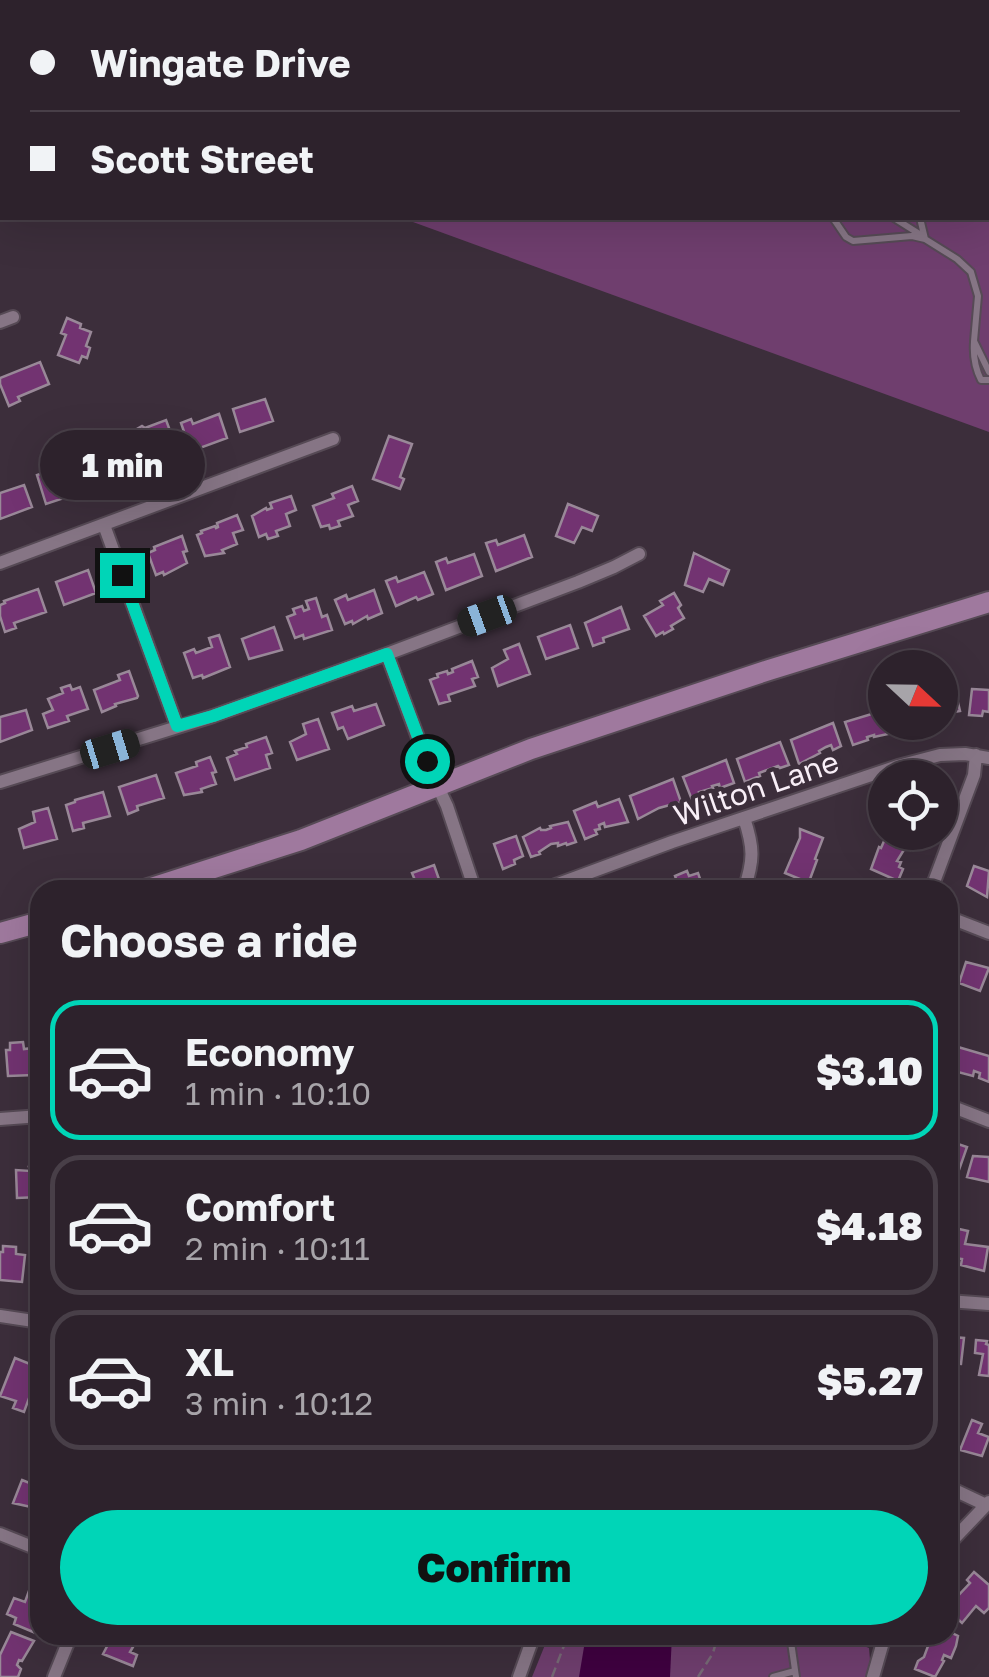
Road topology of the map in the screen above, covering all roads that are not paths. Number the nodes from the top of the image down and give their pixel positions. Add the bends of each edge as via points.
1 (834, 220) edge
2 (897, 220) edge
3 (921, 220) edge
4 (926, 239) junction
5 (974, 341) junction
6 (989, 372) edge
7 (989, 380) edge
8 (333, 439) dead end
9 (104, 525) junction
10 (639, 554) dead end
11 (0, 563) edge
12 (989, 602) edge
13 (387, 654) junction
14 (177, 726) junction
15 (982, 756) edge
16 (0, 782) edge
17 (438, 788) junction
18 (744, 818) junction
19 (177, 880) edge
20 (471, 880) edge
21 (570, 880) edge
22 (747, 880) edge
23 (934, 880) edge
24 (958, 922) edge
25 (30, 925) edge
26 (0, 933) edge
27 (989, 933) edge
28 (958, 1110) edge
29 (30, 1116) edge
30 (0, 1119) edge
31 (989, 1122) edge
32 (958, 1301) edge
33 (989, 1304) edge
34 (0, 1316) edge
35 (30, 1320) edge
36 (958, 1491) edge
37 (987, 1503) edge
38 (0, 1534) edge
39 (958, 1535) edge
40 (30, 1546) edge
41 (66, 1645) edge
42 (530, 1645) edge
43 (792, 1645) edge
44 (878, 1645) edge
45 (796, 1674) edge
46 (54, 1677) edge
47 (519, 1677) edge
48 (772, 1677) edge
49 (873, 1677) edge

1 - 4 lane via 853,240
2 - 4 lane
3 - 4 lane
4 - 5 lane via 970,272 978,296
5 - 6 lane
5 - 7 lane via 977,372
8 - 9 street
9 - 11 street
9 - 14 street
10 - 13 street
12 - 17 main road via 532,750
13 - 14 street
13 - 17 street
14 - 16 street
15 - 18 street, Wilton Lane via 940,755
15 - 23 street
17 - 19 main road
17 - 20 street
18 - 21 street, Wilton Lane
18 - 22 street via 753,860
24 - 27 street
25 - 26 main road
28 - 31 street
29 - 30 street
32 - 33 street
34 - 35 street
36 - 37 street
37 - 39 street
38 - 40 street
41 - 46 street
42 - 47 street
43 - 45 lane
44 - 49 street
45 - 48 lane

